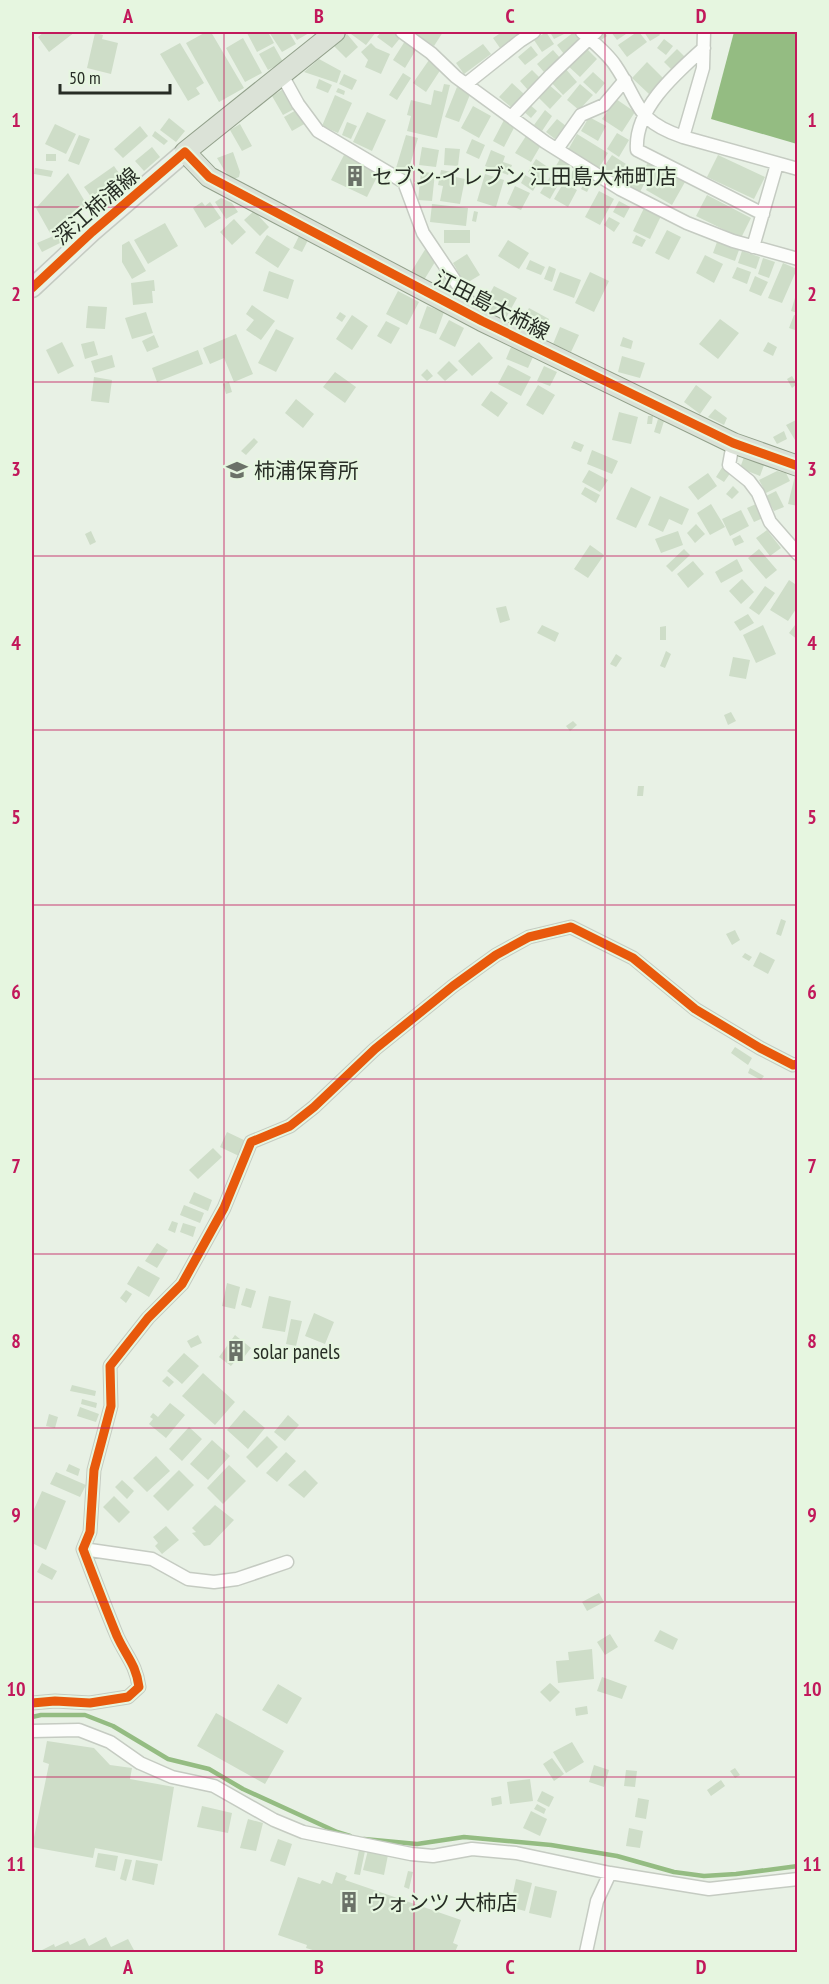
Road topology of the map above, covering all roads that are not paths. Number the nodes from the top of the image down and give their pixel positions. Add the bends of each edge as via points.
1 (335, 32) edge
2 (402, 32) edge
3 (534, 32) edge
4 (704, 32) edge
5 (589, 34) edge
6 (704, 48) junction
7 (282, 75) junction
8 (625, 80) junction
9 (466, 84) junction
10 (511, 117) junction
11 (644, 117) junction
12 (683, 137) junction
13 (557, 149) junction
14 (185, 152) junction
15 (777, 164) junction
16 (798, 169) edge
17 (763, 214) junction
18 (753, 247) junction
19 (798, 259) edge
20 (32, 288) edge
21 (482, 321) junction
22 (734, 443) junction
23 (798, 466) edge
24 (798, 554) edge
25 (798, 1064) edge
26 (83, 1549) junction
27 (286, 1562) dead end
28 (32, 1703) edge
29 (32, 1731) edge
30 (610, 1873) junction
31 (798, 1879) edge
32 (586, 1953) edge

1 - 7 main road
2 - 9 street
3 - 9 street
4 - 6 street
5 - 8 street
5 - 10 street
6 - 11 street via 657,96
6 - 12 street via 703,68
7 - 14 main road
7 - 21 street via 318,131 404,182 423,233
8 - 11 street
8 - 13 street via 604,105 581,115
9 - 10 street
10 - 13 street
11 - 12 street
11 - 17 street via 637,150
12 - 15 street
13 - 18 street via 620,189 687,223
14 - 20 main road, 深江柿浦線
14 - 21 main road, 江田島大柿線 via 209,177
15 - 16 street
15 - 17 street
17 - 18 street
18 - 19 street
21 - 22 main road, 江田島大柿線
22 - 23 main road, 江田島大柿線
22 - 24 street via 729,465 749,481 770,522
25 - 26 street via 760,1048 695,1009 633,958 571,927 529,937 496,955 375,1049 290,1126 252,1142 224,1208 182,1284 148,1318 110,1366 111,1406 94,1470 90,1532
26 - 27 street via 152,1559 188,1579 214,1582 237,1579
26 - 28 street via 119,1641 137,1671 139,1687 129,1697 90,1703
29 - 30 street via 79,1730 110,1742 172,1777 214,1786 303,1832 411,1854 434,1856 472,1849 516,1853
30 - 31 street via 710,1889
30 - 32 street via 597,1900

